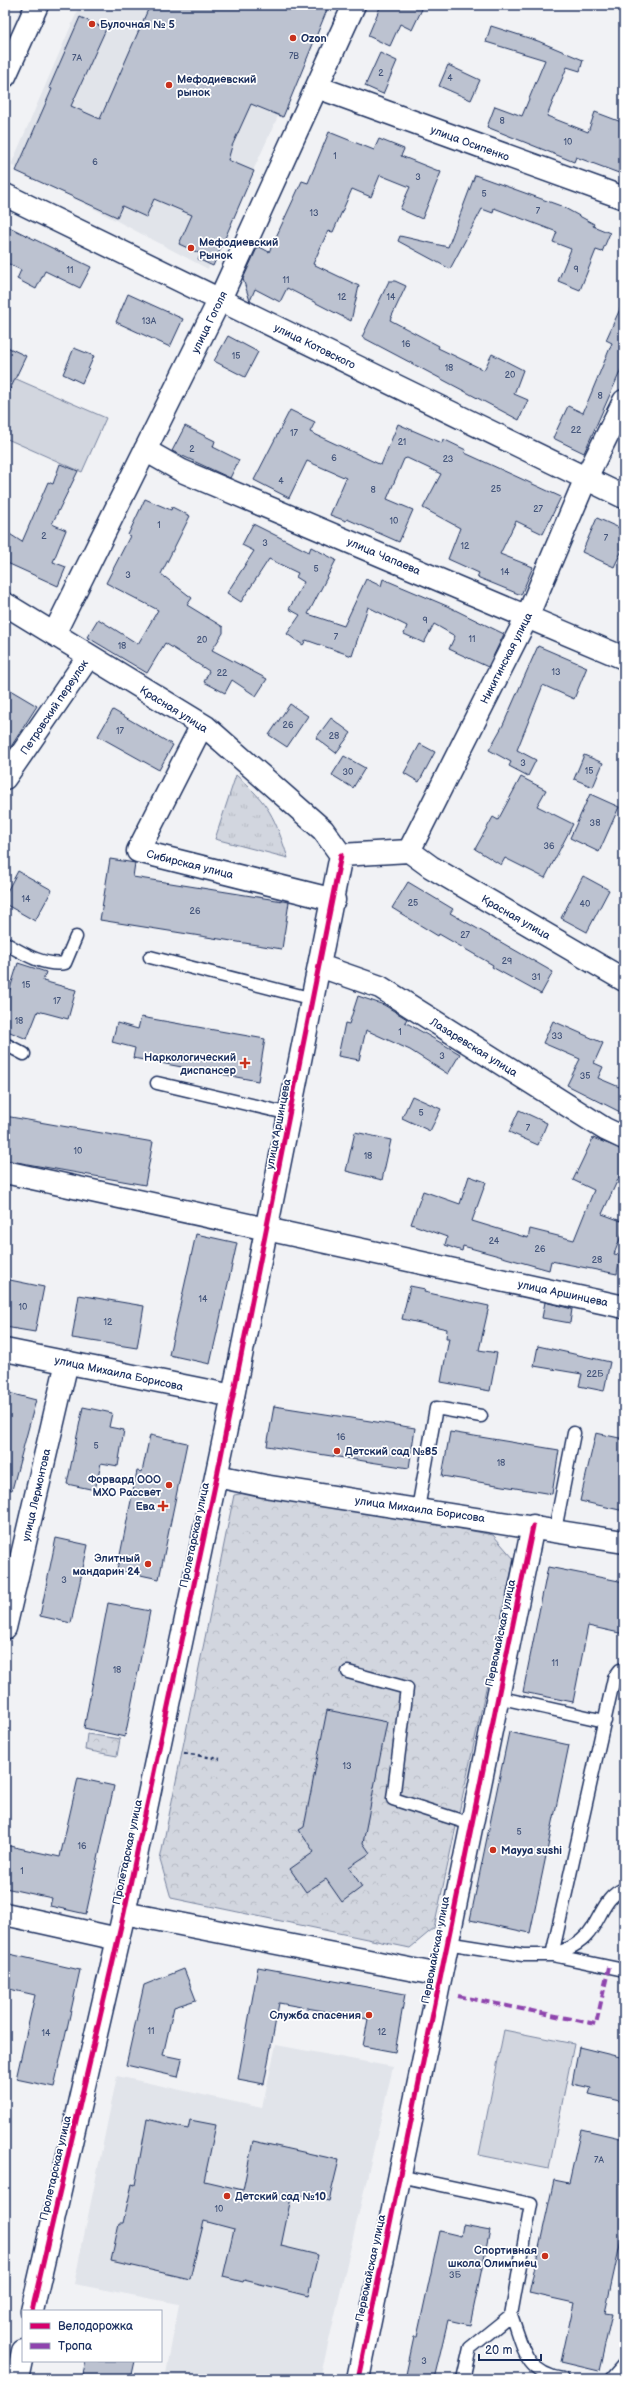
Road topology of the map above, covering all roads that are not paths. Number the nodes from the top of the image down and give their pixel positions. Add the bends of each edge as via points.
1 (37, 5) edge
2 (354, 5) edge
3 (5, 76) edge
4 (317, 87) junction
5 (5, 195) edge
6 (624, 198) edge
7 (220, 299) junction
8 (624, 401) edge
9 (145, 450) junction
10 (586, 478) junction
11 (624, 497) edge
12 (5, 604) edge
13 (527, 617) junction
14 (54, 634) junction
15 (89, 656) junction
16 (624, 658) edge
17 (202, 725) junction
18 (8, 769) edge
19 (408, 851) junction
20 (341, 855) junction
21 (334, 900) junction
22 (76, 937) dead end
23 (5, 943) edge
24 (150, 957) dead end
25 (320, 966) junction
26 (624, 980) edge
27 (314, 999) junction
28 (5, 1044) edge
29 (24, 1054) dead end
30 (157, 1083) dead end
31 (290, 1114) junction
32 (624, 1138) edge
33 (5, 1172) edge
34 (267, 1229) junction
35 (624, 1306) edge
36 (5, 1350) edge
37 (67, 1362) junction
38 (233, 1396) junction
39 (481, 1416) dead end
40 (574, 1432) dead end
41 (217, 1476) junction
42 (418, 1509) junction
43 (532, 1526) junction
44 (555, 1530) junction
45 (624, 1542) edge
46 (5, 1628) edge
47 (624, 1669) edge
48 (348, 1672) dead end
49 (497, 1697) junction
50 (605, 1721) junction
51 (471, 1824) junction
52 (624, 1889) edge
53 (124, 1913) junction
54 (5, 1914) edge
55 (118, 1939) junction
56 (446, 1943) junction
57 (552, 1954) junction
58 (624, 1970) edge
59 (440, 1975) junction
60 (399, 2176) junction
61 (32, 2310) edge
62 (511, 2315) junction
63 (22, 2356) edge
64 (624, 2364) edge
65 (17, 2379) edge
66 (358, 2379) edge
67 (463, 2379) edge
68 (562, 2379) edge
69 (611, 2379) edge

1 - 3 street
2 - 4 street, улица Гоголя
4 - 6 street, улица Осипенко
4 - 7 street, улица Гоголя
5 - 7 street, улица Котовского
7 - 9 street, улица Гоголя
7 - 10 street, улица Котовского
8 - 10 street, Никитинская улица
9 - 13 street, улица Чапаева via 182,471
9 - 14 street, улица Гоголя
10 - 11 street, улица Котовского
10 - 13 street, Никитинская улица
12 - 14 street, Красная улица
13 - 16 street, улица Чапаева
13 - 19 street, Никитинская улица
14 - 15 street, Красная улица
15 - 17 street, Красная улица
15 - 18 street, Петровский переулок
17 - 20 street, Красная улица via 324,830
17 - 21 street, Сибирская улица via 138,851
19 - 20 street
19 - 26 street, Красная улица
20 - 21 street, улица Аршинцева
21 - 25 street, улица Аршинцева
22 - 23 lane via 65,963 52,964 25,955
24 - 27 lane
25 - 27 street, улица Аршинцева
25 - 32 street, Лазаревская улица via 380,987 605,1129
27 - 31 street, улица Аршинцева
28 - 29 lane
30 - 31 lane
31 - 34 street, улица Аршинцева
33 - 34 street, улица Аршинцева
34 - 35 street, улица Аршинцева
34 - 38 street, улица Аршинцева
36 - 37 street, улица Михаила Борисова
37 - 38 street, улица Михаила Борисова
37 - 46 street, улица Лермонтова
38 - 41 street, Пролетарская улица
39 - 42 lane via 436,1408
40 - 44 lane
41 - 42 street, улица Михаила Борисова via 264,1486
41 - 53 street, Пролетарская улица
42 - 43 street, улица Михаила Борисова
43 - 44 street, улица Михаила Борисова
43 - 49 street, Первомайская улица
44 - 45 street, улица Михаила Борисова
47 - 50 lane via 614,1678
48 - 51 lane via 407,1688 393,1799
49 - 50 lane
49 - 51 street, Первомайская улица
50 - 57 lane
51 - 56 street, Первомайская улица
52 - 57 lane via 610,1900 587,1935 575,1945
53 - 55 street, Пролетарская улица
53 - 59 street
54 - 55 street
55 - 61 street, Пролетарская улица
56 - 57 lane via 523,1955
56 - 59 street, Первомайская улица
57 - 58 lane
59 - 60 street, Первомайская улица
60 - 62 lane via 531,2204
60 - 66 street, Первомайская улица
62 - 67 lane via 470,2348
62 - 68 lane via 525,2352 535,2368 545,2376
63 - 65 street
64 - 69 lane

